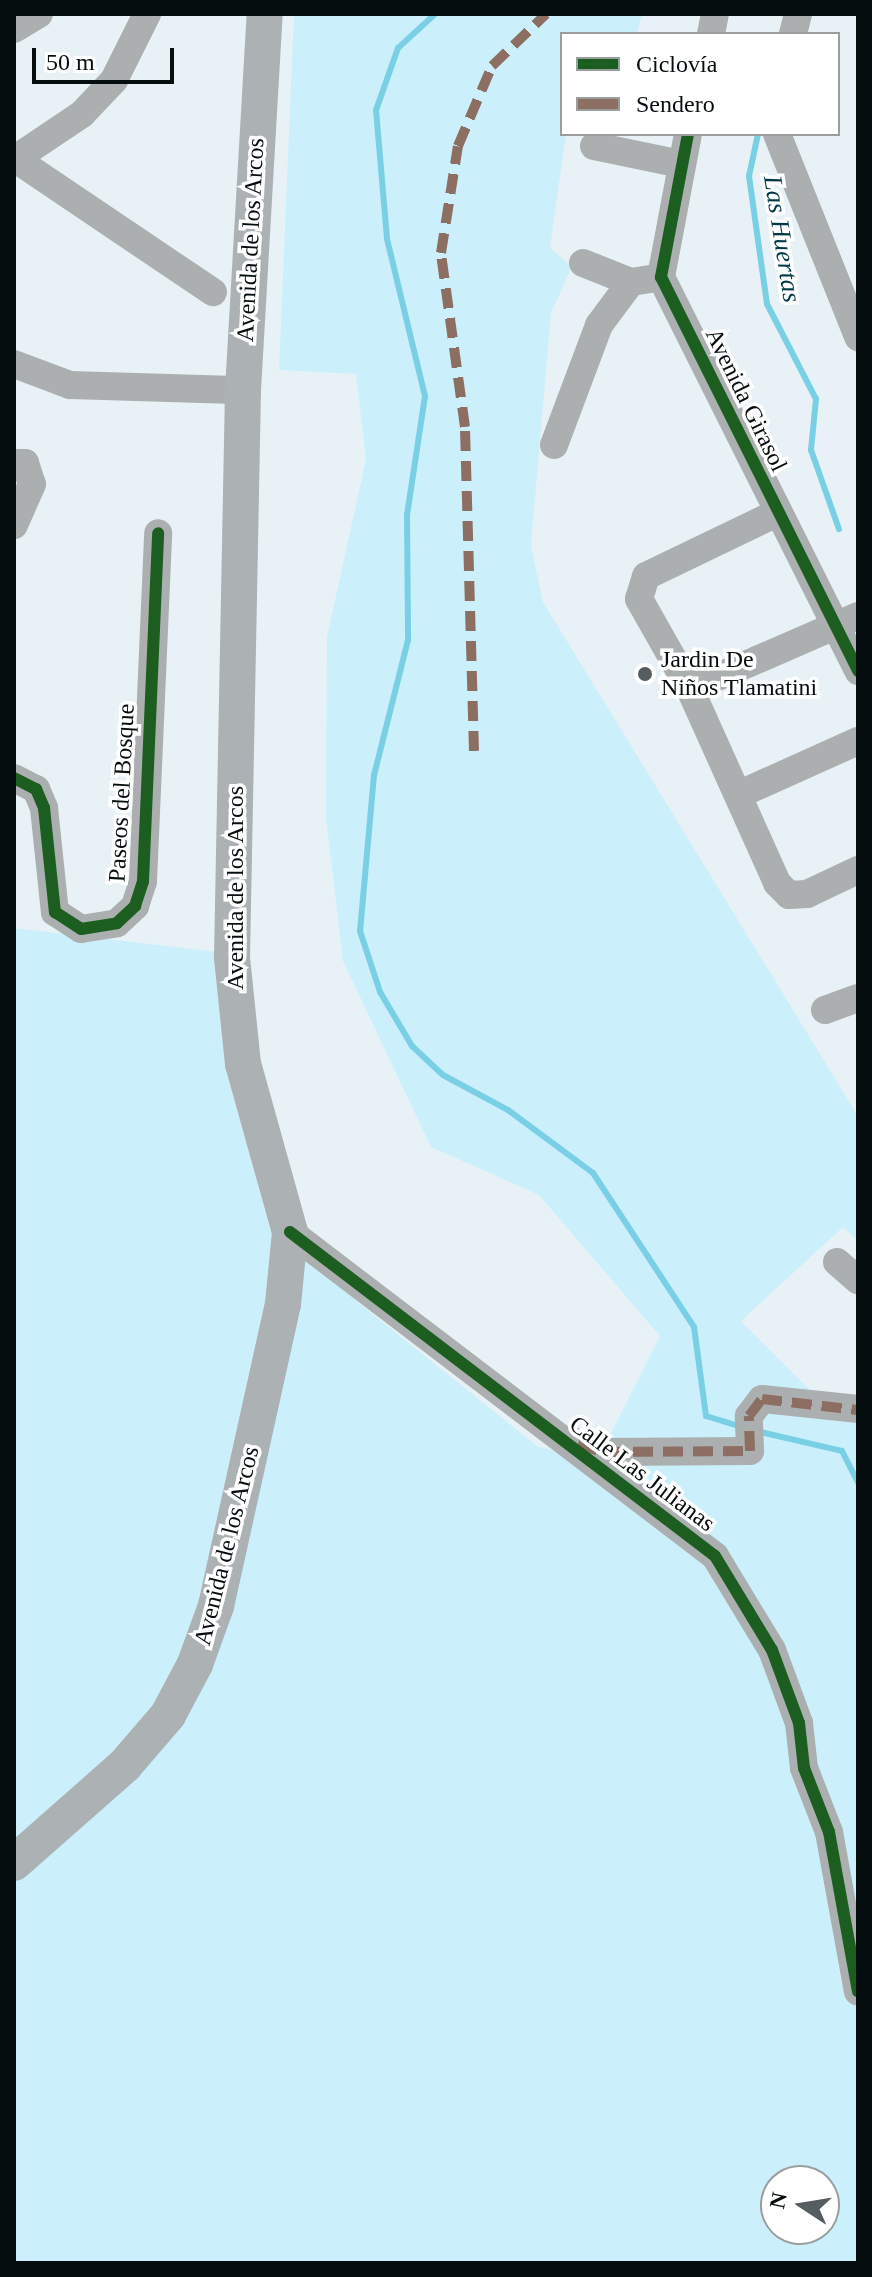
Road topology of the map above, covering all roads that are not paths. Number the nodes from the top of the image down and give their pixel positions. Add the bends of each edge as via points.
1 (39, 14) edge
2 (147, 14) edge
3 (265, 14) edge
4 (14, 29) edge
5 (688, 136) edge
6 (777, 136) edge
7 (594, 146) dead end
8 (15, 159) edge
9 (681, 164) junction
10 (583, 263) dead end
11 (661, 277) junction
12 (631, 282) junction
13 (213, 292) dead end
14 (858, 337) edge
15 (14, 364) edge
16 (243, 390) junction
17 (554, 445) dead end
18 (14, 463) edge
19 (777, 513) junction
20 (14, 525) edge
21 (158, 533) dead end
22 (858, 616) edge
23 (831, 624) junction
24 (858, 671) edge
25 (690, 689) junction
26 (858, 741) edge
27 (14, 778) edge
28 (740, 794) junction
29 (858, 870) edge
30 (858, 998) edge
31 (825, 1010) dead end
32 (290, 1232) junction
33 (858, 1409) edge
34 (539, 1425) junction
35 (14, 1863) edge
36 (858, 1991) edge

1 - 4 street
2 - 8 street via 114,80 82,114
3 - 16 main road, Avenida de los Arcos
5 - 9 street
6 - 14 street
7 - 9 street
8 - 13 street
9 - 11 street
10 - 12 street
11 - 12 street
11 - 19 street, Avenida Girasol
12 - 17 street via 599,325
15 - 16 street via 70,385
16 - 32 main road, Avenida de los Arcos via 232,957 243,1064
18 - 20 street via 25,463 32,484
19 - 23 street, Avenida Girasol
19 - 25 street via 646,576 640,586 639,599
21 - 27 street, Paseos del Bosque via 143,881 135,906 117,923 81,929 55,912 44,808 36,789
22 - 23 street
23 - 24 street, Avenida Girasol
23 - 25 street
25 - 28 street
26 - 28 street
28 - 29 street via 777,883 789,895
30 - 31 street
32 - 34 street, Calle Las Julianas
32 - 35 main road, Avenida de los Arcos via 283,1304 243,1493 195,1664 168,1715 125,1765
33 - 34 street via 762,1399 750,1432 750,1451 588,1449
34 - 36 street, Calle Las Julianas via 715,1556 772,1650 829,1832

